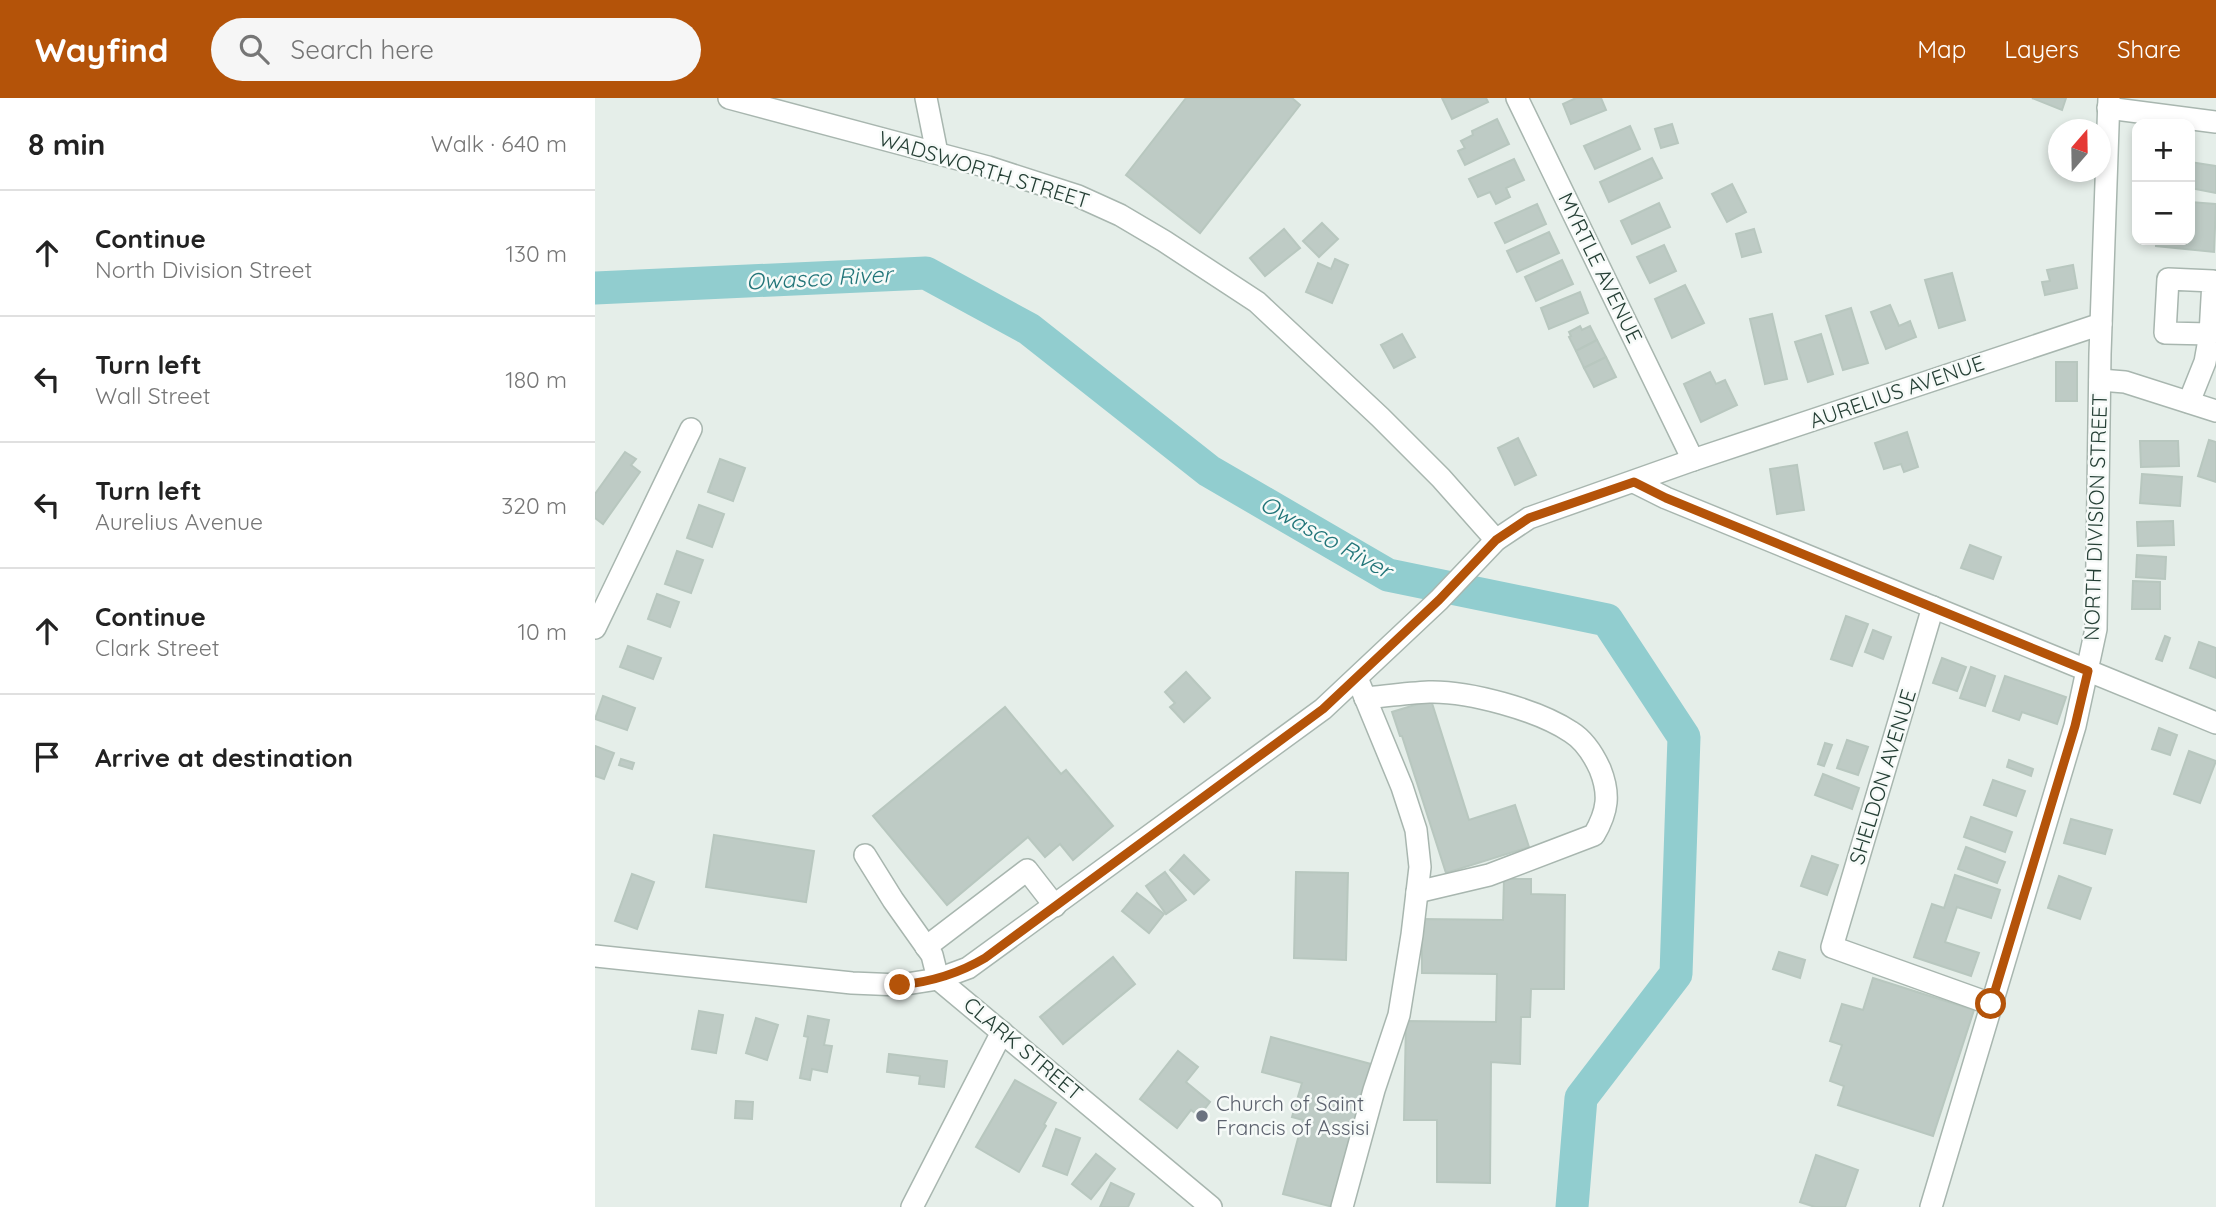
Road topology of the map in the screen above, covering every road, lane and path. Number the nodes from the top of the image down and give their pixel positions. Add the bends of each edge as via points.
1 (729, 98) edge
2 (926, 98) edge
3 (1517, 98) edge
4 (2108, 103) edge
5 (2216, 122) edge
6 (937, 153) junction
7 (2101, 324) junction
8 (2210, 334) dead end
9 (2100, 380) junction
10 (2189, 402) junction
11 (2216, 411) edge
12 (691, 429) dead end
13 (1693, 460) junction
14 (1634, 482) junction
15 (1490, 546) junction
16 (1933, 607) junction
17 (595, 628) edge
18 (2088, 671) junction
19 (1361, 688) junction
20 (2216, 723) edge
21 (865, 855) dead end
22 (1417, 892) junction
23 (1055, 906) junction
24 (926, 947) junction
25 (595, 956) edge
26 (938, 979) junction
27 (1991, 1004) junction
28 (1002, 1032) junction
29 (912, 1207) edge
30 (1210, 1207) edge
31 (1342, 1207) edge
32 (1931, 1207) edge

1 - 6 street, WADSWORTH STREET
2 - 6 street
3 - 13 street, MYRTLE AVENUE
4 - 5 street
4 - 7 street, NORTH DIVISION STREET
6 - 15 street, WADSWORTH STREET via 1078,196 1120,215 1246,294 1441,478
7 - 9 street, NORTH DIVISION STREET
7 - 13 street, AURELIUS AVENUE
8 - 10 street
9 - 10 street via 2125,382
9 - 18 street, NORTH DIVISION STREET via 2096,629
10 - 11 street
12 - 17 street
13 - 14 street, AURELIUS AVENUE
14 - 15 street, AURELIUS AVENUE via 1529,518
14 - 16 street
15 - 19 street, AURELIUS AVENUE via 1399,637
16 - 18 street
16 - 27 street, SHELDON AVENUE via 1832,947
18 - 20 street
18 - 27 street, NORTH DIVISION STREET
19 - 22 street via 1416,830
19 - 22 street via 1431,692 1530,710 1574,733 1595,757 1608,788 1594,835 1489,875
19 - 23 street, AURELIUS AVENUE via 1323,709
21 - 24 street
22 - 31 street via 1399,1015
23 - 24 street via 1027,870
23 - 26 street, AURELIUS AVENUE via 985,958
24 - 26 street
25 - 26 street via 852,983 900,985
26 - 28 street, CLARK STREET
27 - 32 street, NORTH DIVISION STREET
28 - 29 street
28 - 30 street, CLARK STREET

